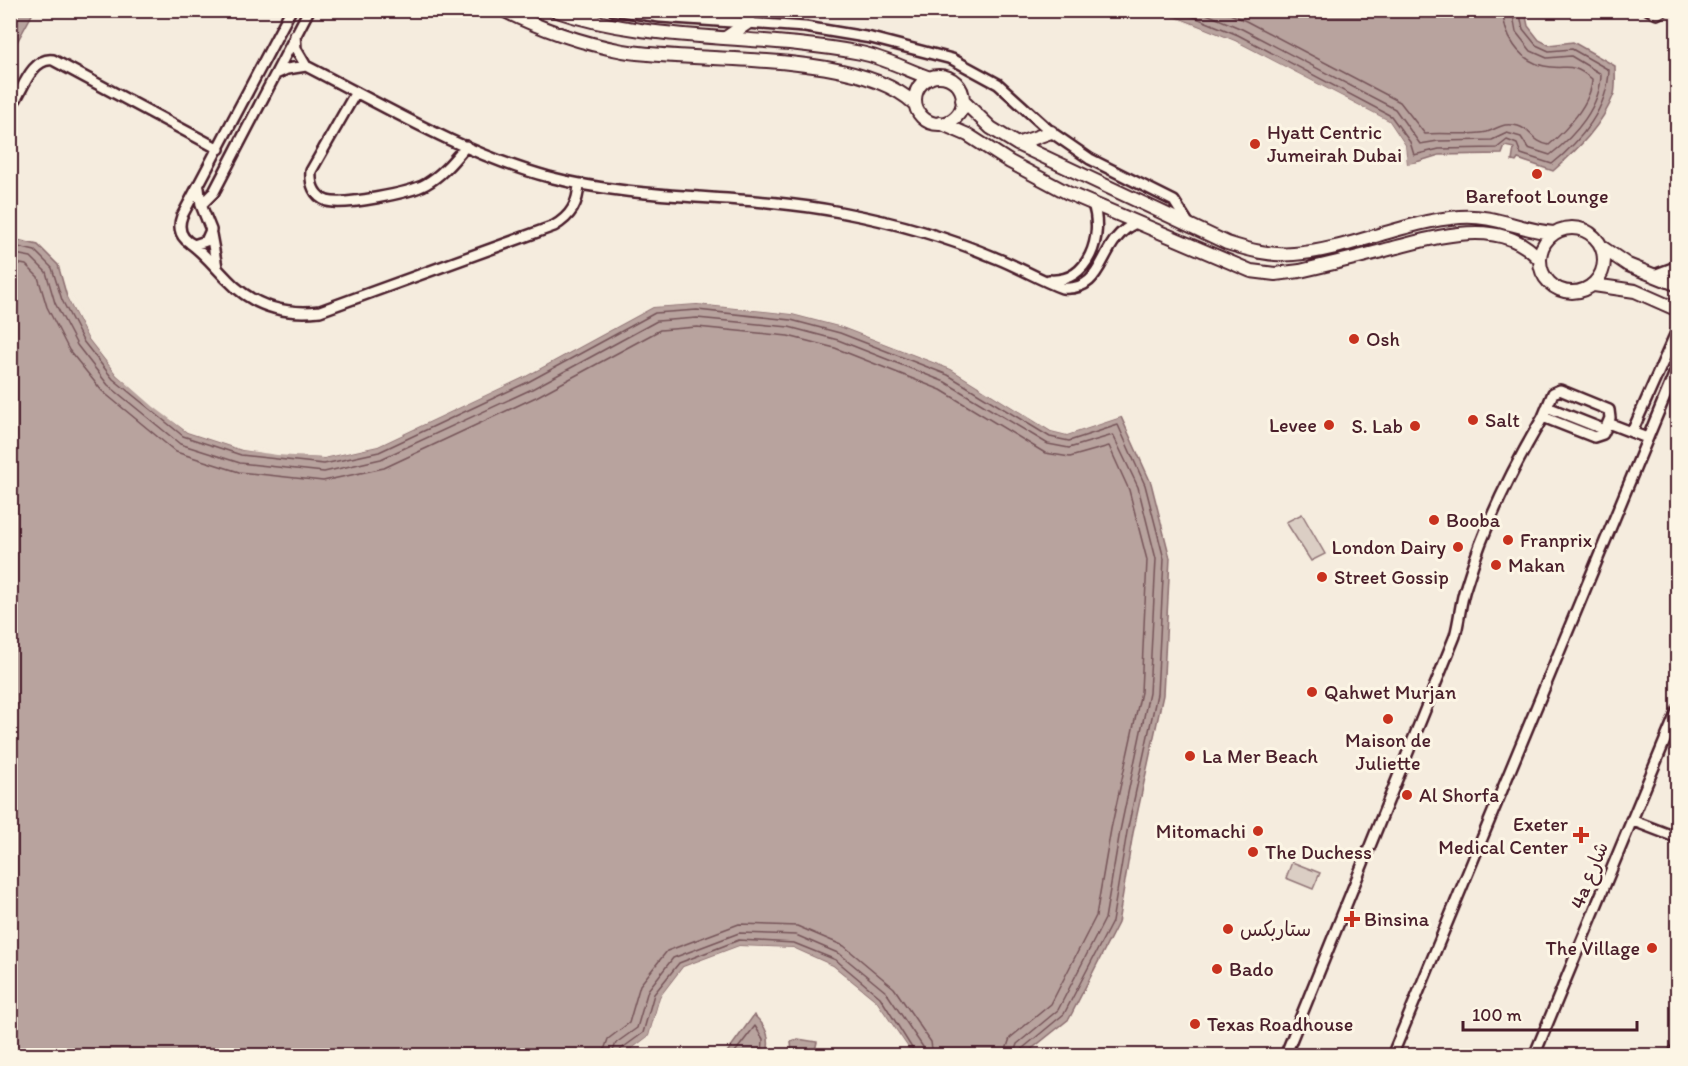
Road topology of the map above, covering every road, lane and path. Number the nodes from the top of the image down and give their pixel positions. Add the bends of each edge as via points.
1 (291, 10) edge
2 (309, 10) edge
3 (503, 10) edge
4 (554, 10) edge
5 (613, 10) edge
6 (1649, 10) edge
7 (1665, 10) edge
8 (748, 22) junction
9 (296, 36) junction
10 (727, 37) junction
11 (306, 66) junction
12 (276, 74) junction
13 (930, 78) junction
14 (356, 92) junction
15 (16, 99) dead end
16 (963, 100) junction
17 (915, 104) junction
18 (940, 123) junction
19 (1051, 132) junction
20 (1017, 144) junction
21 (466, 146) junction
22 (219, 149) junction
23 (579, 184) junction
24 (199, 189) junction
25 (1093, 204) junction
26 (201, 205) junction
27 (1136, 223) junction
28 (1190, 226) junction
29 (1554, 233) junction
30 (211, 234) junction
31 (190, 243) junction
32 (1603, 248) junction
33 (1540, 260) junction
34 (1677, 266) edge
35 (217, 267) junction
36 (1654, 275) junction
37 (1045, 280) junction
38 (1593, 285) junction
39 (1677, 285) edge
40 (1677, 310) edge
41 (1677, 328) edge
42 (1677, 365) edge
43 (1547, 407) junction
44 (1543, 417) junction
45 (1606, 426) junction
46 (1632, 432) junction
47 (1647, 438) junction
48 (1677, 709) edge
49 (1631, 820) junction
50 (1677, 838) edge
51 (1677, 1050) edge
52 (1285, 1056) edge
53 (1392, 1056) edge
54 (1534, 1056) edge
55 (1675, 1056) edge

1 - 22 street
2 - 9 street
3 - 17 street via 555,33 624,51 781,63 866,78 893,88
4 - 10 street via 591,23 630,30
5 - 8 street
6 - 7 street via 1657,14
8 - 10 street
8 - 19 street via 849,34 952,59 998,84
9 - 11 street via 296,49
9 - 12 street
10 - 13 street via 860,53
11 - 12 street
11 - 14 street
12 - 26 street via 214,192
13 - 16 street via 952,80
13 - 17 street via 917,91
14 - 21 street
14 - 21 street via 311,171 314,190 324,200 337,202 411,191 441,173
15 - 22 street via 38,63 53,60
16 - 18 street via 956,116
16 - 20 street via 991,128
17 - 18 street via 924,118
18 - 25 street
19 - 20 street
19 - 28 street via 1090,159 1174,201
20 - 28 street
21 - 23 street via 516,167
22 - 24 street
23 - 35 street via 576,205 554,226 320,311 297,313 262,305 234,286
23 - 37 street via 840,212 945,239
24 - 26 street
24 - 31 street via 180,221 183,236
25 - 27 street
25 - 37 street via 1097,231 1084,266 1066,280
26 - 30 street
27 - 33 street via 1235,266 1266,273 1300,271 1467,233 1509,238
27 - 37 street via 1116,235 1088,283 1071,289
28 - 29 street via 1227,243 1283,255 1460,216 1491,218
29 - 32 street via 1582,229 1591,233
29 - 33 street via 1544,245
30 - 31 street via 202,243
30 - 35 street
31 - 35 street
32 - 36 street via 1619,261
32 - 38 street via 1604,268
33 - 38 street via 1546,279 1558,289 1572,292
34 - 36 street
36 - 39 street
38 - 40 street via 1635,291
41 - 46 street
42 - 47 street
43 - 44 street
43 - 45 street
43 - 45 street via 1553,393 1564,391 1605,408 1610,414
44 - 45 street via 1594,436 1600,436
44 - 52 street via 1488,523 1464,592 1455,636
45 - 46 street
46 - 47 street
47 - 53 street
48 - 49 street, 4a شارع
49 - 50 street
49 - 54 street, 4a شارع
51 - 55 main road

